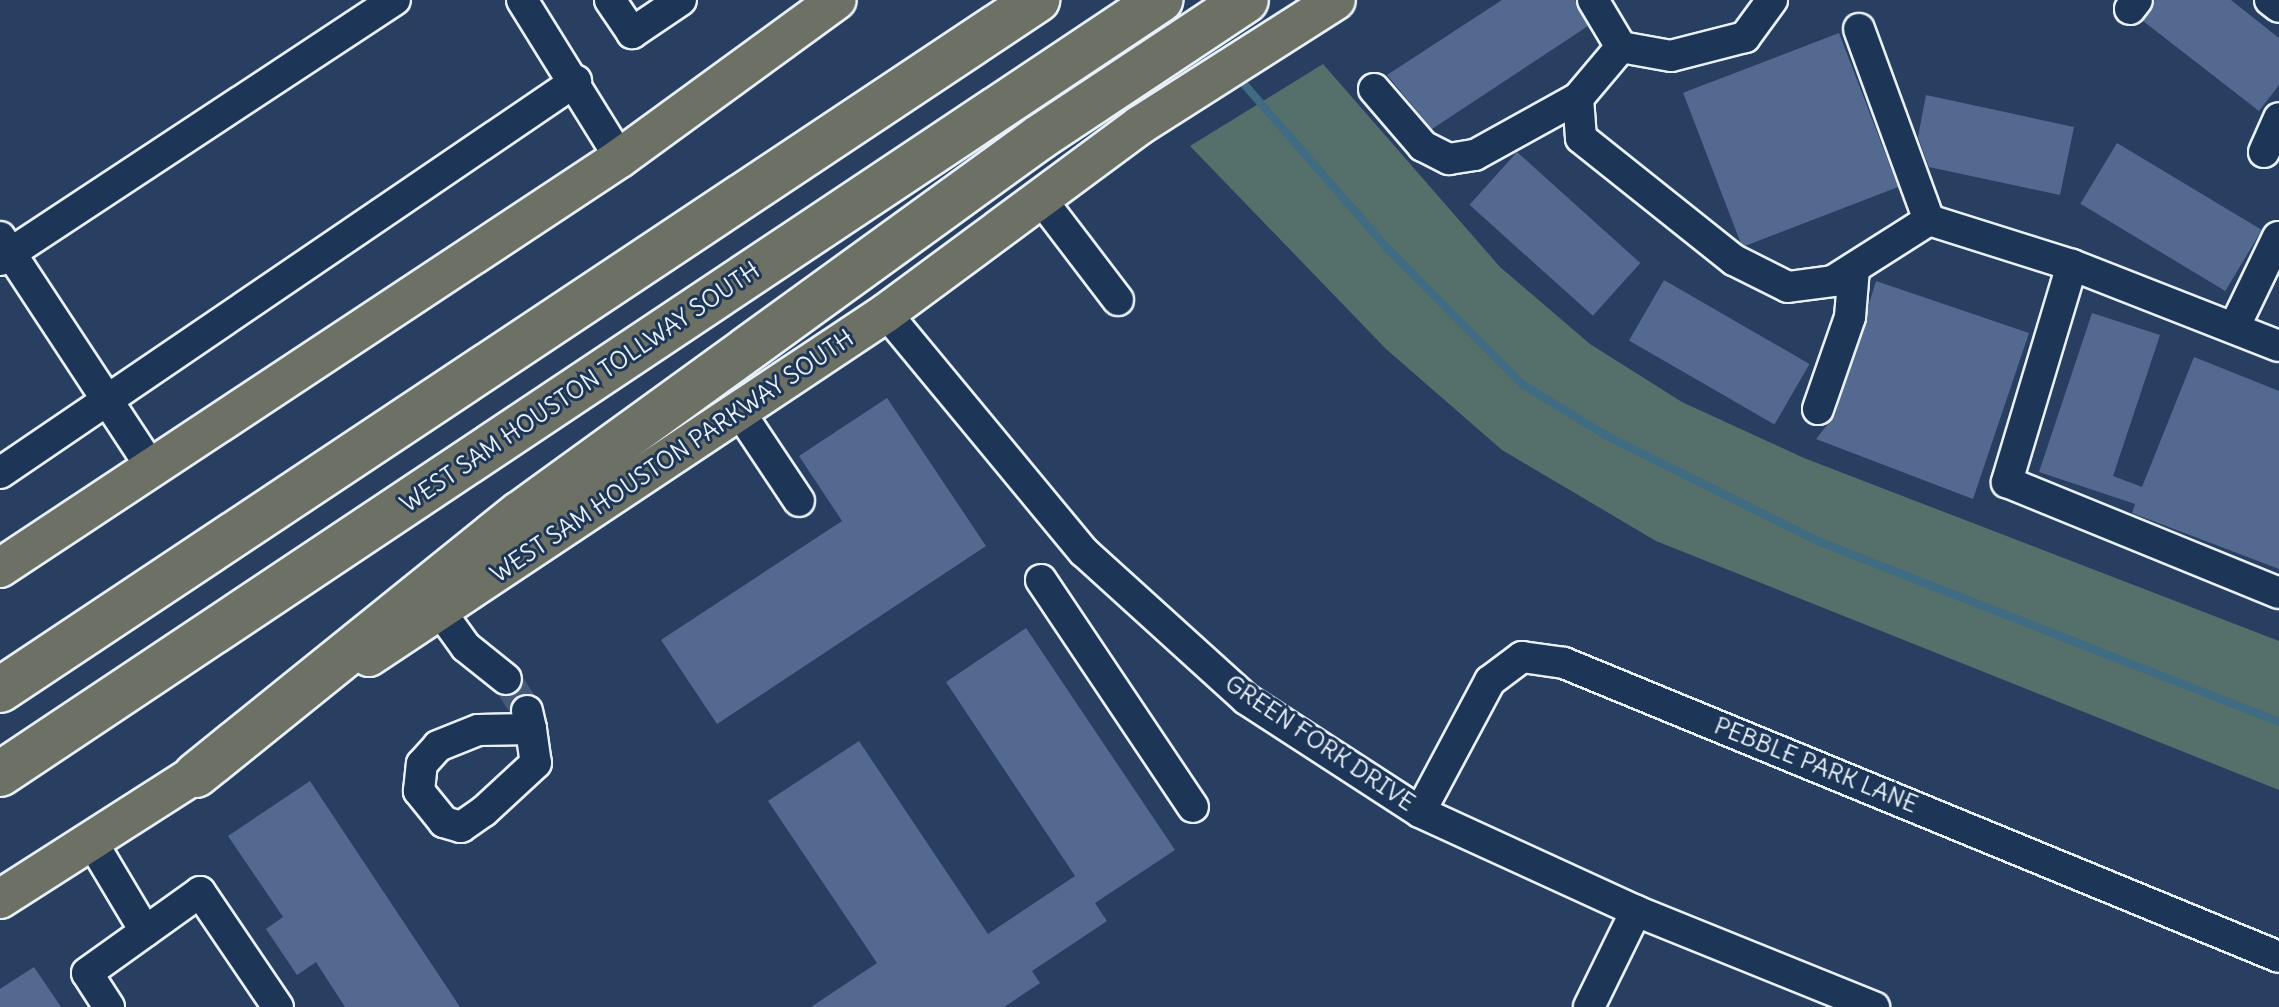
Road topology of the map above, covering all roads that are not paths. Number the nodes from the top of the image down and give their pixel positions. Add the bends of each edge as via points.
1 (395, 0) edge
2 (522, 0) edge
3 (610, 0) edge
4 (681, 0) edge
5 (837, 0) edge
6 (1037, 0) edge
7 (1160, 0) edge
8 (1246, 0) edge
9 (1593, 0) edge
10 (1772, 0) edge
11 (2270, 0) edge
12 (1326, 6) edge
13 (2279, 7) edge
14 (1859, 29) dead end
15 (1621, 47) junction
16 (576, 81) junction
17 (1374, 89) dead end
18 (1578, 98) junction
19 (2279, 118) edge
20 (2264, 152) dead end
21 (620, 158) junction
22 (1041, 199) junction
23 (1929, 220) junction
24 (2278, 237) edge
25 (3, 250) edge
26 (2072, 265) junction
27 (1854, 268) junction
28 (1118, 300) dead end
29 (886, 313) junction
30 (2234, 328) junction
31 (2279, 346) edge
32 (104, 396) junction
33 (1818, 409) dead end
34 (739, 411) junction
35 (152, 468) junction
36 (0, 473) edge
37 (799, 501) dead end
38 (0, 568) edge
39 (1041, 580) dead end
40 (2279, 593) edge
41 (440, 611) junction
42 (506, 679) tunnel mouth
43 (0, 690) edge
44 (0, 774) edge
45 (196, 775) junction
46 (1193, 807) dead end
47 (1420, 812) junction
48 (92, 842) junction
49 (0, 899) edge
50 (1636, 911) junction
51 (145, 931) junction
52 (2279, 957) edge
53 (109, 1007) edge
54 (278, 1007) edge
55 (1589, 1007) edge
56 (1874, 1007) edge

1 - 25 street
2 - 16 street
3 - 4 street via 632,33
5 - 21 main road
6 - 43 highway
7 - 44 highway, WEST SAM HOUSTON TOLLWAY SOUTH
8 - 45 highway via 1123,82 520,514
9 - 15 street
10 - 15 street via 1745,37 1671,56
11 - 13 street
12 - 22 main road, WEST SAM HOUSTON PARKWAY SOUTH
14 - 23 street
15 - 18 street
16 - 21 street
16 - 32 street
17 - 18 street via 1423,146 1449,159 1475,155
18 - 27 street via 1581,138 1734,260 1788,287 1833,281
19 - 20 street
21 - 35 main road
22 - 28 street
22 - 29 main road, WEST SAM HOUSTON PARKWAY SOUTH
23 - 26 street
23 - 27 street
24 - 30 street
25 - 32 street
26 - 30 street
26 - 40 street via 2007,482
27 - 33 street via 1850,317
29 - 34 main road, WEST SAM HOUSTON PARKWAY SOUTH
29 - 47 street, GREEN FORK DRIVE via 1084,552 1246,699
30 - 31 street
32 - 35 street
32 - 36 street
34 - 37 street
34 - 41 main road, WEST SAM HOUSTON PARKWAY SOUTH
35 - 38 main road
39 - 46 street
41 - 42 street via 466,647
41 - 45 main road, WEST SAM HOUSTON PARKWAY SOUTH
45 - 48 main road, WEST SAM HOUSTON PARKWAY SOUTH
47 - 50 street, GREEN FORK DRIVE
47 - 52 street, PEBBLE PARK LANE via 1490,681 1522,657 1564,663
48 - 49 main road, WEST SAM HOUSTON PARKWAY SOUTH
48 - 51 street
50 - 55 street
50 - 56 street, GREEN FORK DRIVE
51 - 53 street via 87,973
51 - 54 street via 200,892

